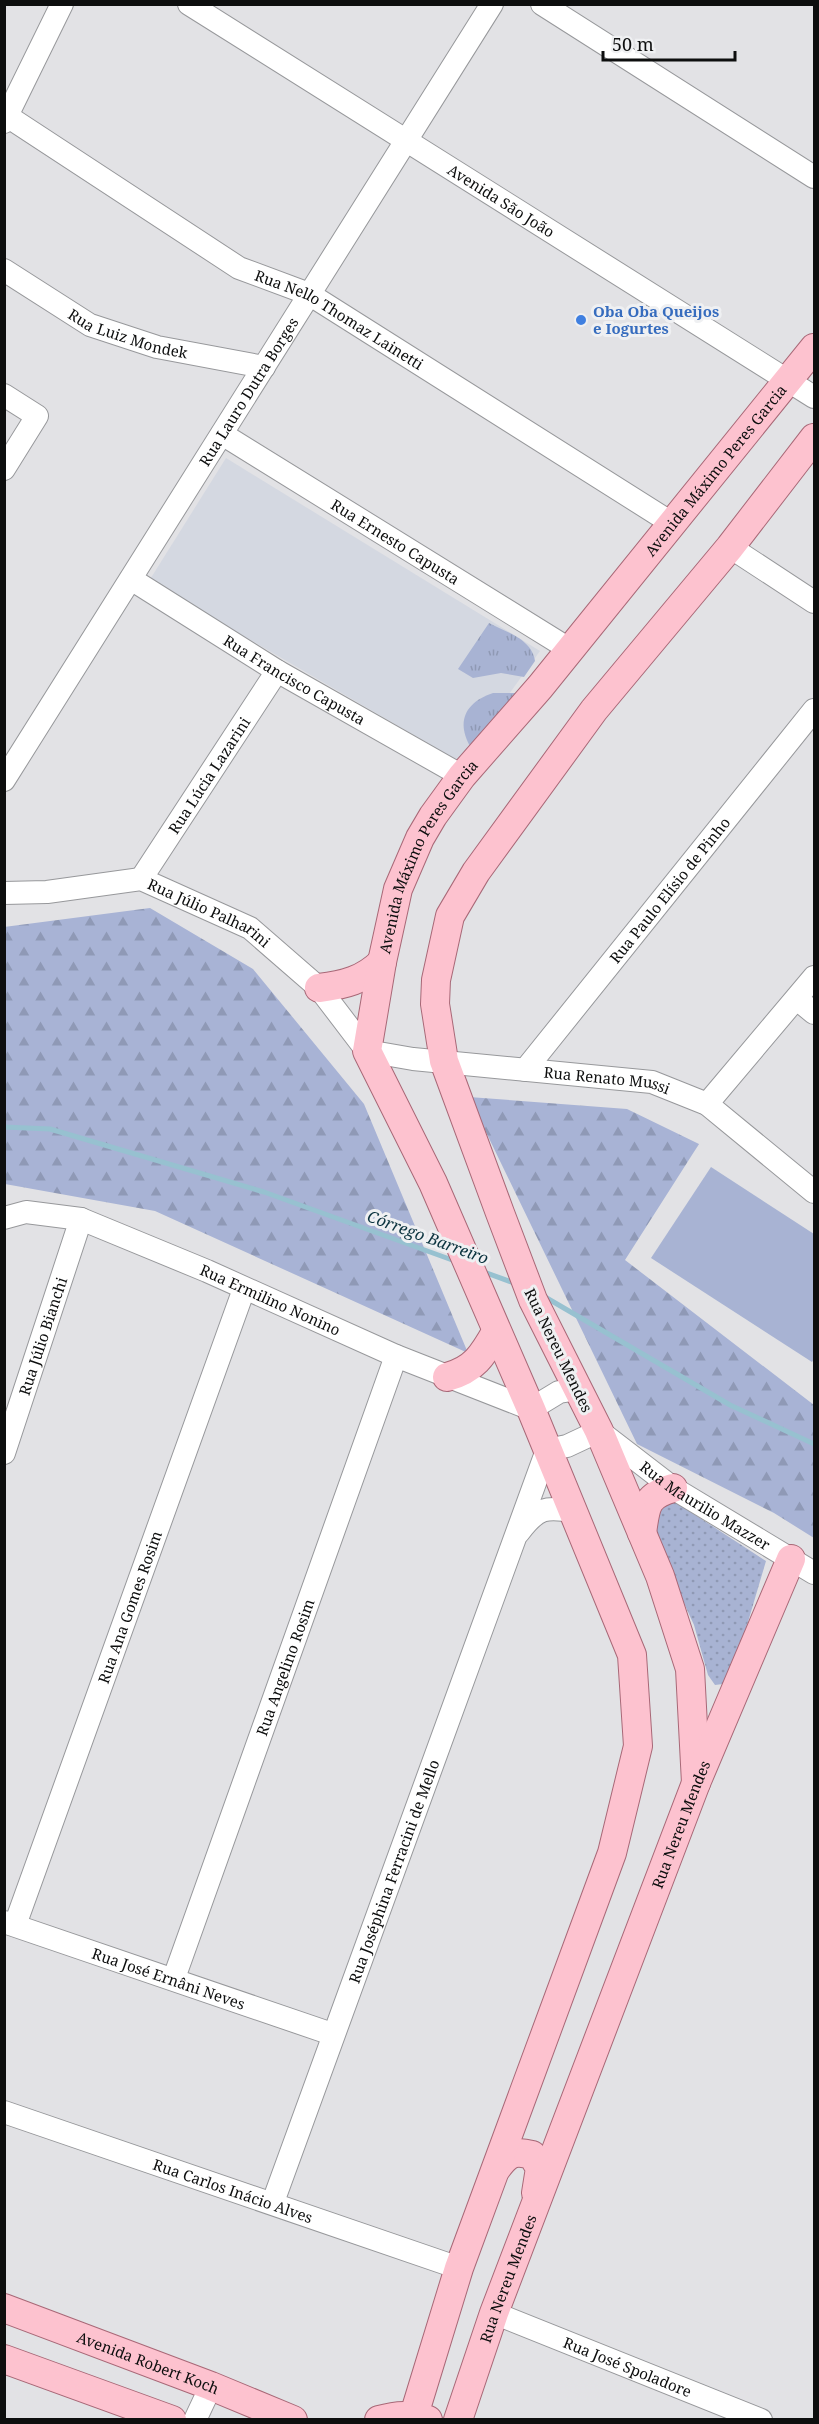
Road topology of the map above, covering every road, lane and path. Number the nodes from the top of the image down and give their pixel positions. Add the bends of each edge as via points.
1 (62, 4) edge
2 (189, 4) edge
3 (492, 4) edge
4 (542, 4) edge
5 (6, 117) edge
6 (405, 141) junction
7 (814, 177) edge
8 (4, 270) edge
9 (309, 294) junction
10 (814, 348) edge
11 (264, 366) junction
12 (790, 380) junction
13 (4, 396) edge
14 (814, 397) edge
15 (222, 434) junction
16 (814, 438) edge
17 (4, 469) edge
18 (673, 524) junction
19 (730, 547) junction
20 (131, 579) junction
21 (814, 602) edge
22 (570, 649) junction
23 (277, 671) junction
24 (814, 710) edge
25 (462, 776) junction
26 (4, 780) edge
27 (141, 879) junction
28 (4, 893) edge
29 (382, 962) junction
30 (814, 977) edge
31 (319, 988) junction
32 (797, 999) junction
33 (814, 1013) edge
34 (367, 1051) junction
35 (444, 1061) junction
36 (525, 1070) junction
37 (707, 1104) junction
38 (814, 1192) edge
39 (4, 1218) edge
40 (81, 1219) junction
41 (244, 1289) junction
42 (496, 1332) junction
43 (396, 1356) junction
44 (447, 1377) junction
45 (578, 1389) junction
46 (531, 1409) junction
47 (599, 1431) junction
48 (547, 1450) junction
49 (4, 1453) edge
50 (673, 1488) junction
51 (574, 1512) junction
52 (642, 1533) junction
53 (513, 1540) junction
54 (803, 1566) edge
55 (696, 1783) junction
56 (10, 1923) edge
57 (174, 1978) junction
58 (332, 2034) junction
59 (4, 2112) edge
60 (497, 2168) junction
61 (273, 2202) junction
62 (531, 2215) junction
63 (459, 2268) junction
64 (4, 2308) edge
65 (494, 2313) junction
66 (4, 2359) edge
67 (211, 2386) junction
68 (421, 2417) edge
69 (172, 2420) edge
70 (195, 2420) edge
71 (293, 2420) edge
72 (379, 2420) edge
73 (458, 2420) edge
74 (761, 2420) edge

1 - 5 street
2 - 6 street, Avenida São João
3 - 6 street, Rua Lauro Dutra Borges
4 - 7 street
5 - 9 street, Rua Nello Thomaz Lainetti via 239,268
6 - 9 street, Rua Lauro Dutra Borges
6 - 12 street, Avenida São João
8 - 11 street, Rua Luiz Mondek via 90,325 157,347
9 - 11 street, Rua Lauro Dutra Borges
9 - 18 street, Rua Nello Thomaz Lainetti
10 - 12 main road, Avenida Máximo Peres Garcia
11 - 15 street, Rua Lauro Dutra Borges
12 - 14 street, Avenida São João
12 - 18 main road, Avenida Máximo Peres Garcia
13 - 17 street via 37,416
15 - 20 street, Rua Lauro Dutra Borges
15 - 22 street, Rua Ernesto Capusta
16 - 19 main road
18 - 22 main road, Avenida Máximo Peres Garcia
19 - 21 street
19 - 35 main road via 594,710 457,903 444,937 436,980 435,1004
20 - 23 street, Rua Francisco Capusta
20 - 26 street, Rua Lauro Dutra Borges
22 - 25 main road, Avenida Máximo Peres Garcia
23 - 25 street, Rua Francisco Capusta
23 - 27 street, Rua Lúcia Lazarini
24 - 36 street, Rua Paulo Elísio de Pinho
25 - 29 main road, Avenida Máximo Peres Garcia via 408,863 398,889
27 - 28 street, Rua Júlio Palharini via 47,892
27 - 31 street, Rua Júlio Palharini via 250,928
29 - 31 main road via 363,978
29 - 34 main road, Avenida Máximo Peres Garcia
30 - 32 street
31 - 34 street, Rua Júlio Palharini
32 - 33 street
32 - 37 street
34 - 35 street, Rua Renato Mussi
34 - 42 main road via 434,1183
35 - 36 street, Rua Renato Mussi
35 - 45 main road, Rua Nereu Mendes via 533,1300
36 - 37 street, Rua Renato Mussi via 652,1082
37 - 38 street, Rua Renato Mussi
39 - 40 street, Rua Ermilino Nonino via 26,1212
40 - 41 street, Rua Ermilino Nonino
40 - 49 street, Rua Júlio Bianchi
41 - 43 street, Rua Ermilino Nonino
41 - 56 street, Rua Ana Gomes Rosim
42 - 44 main road via 475,1364
42 - 46 main road
43 - 44 street, Rua Ermilino Nonino
43 - 57 street, Rua Angelino Rosim
44 - 46 street, Rua Ermilino Nonino
45 - 46 street via 552,1395
45 - 47 main road, Rua Nereu Mendes
46 - 48 main road
47 - 48 street via 575,1443
47 - 50 street, Rua Maurilio Mazzer
47 - 52 main road, Rua Nereu Mendes
48 - 51 main road
48 - 53 street, Rua Joséphina Ferracini de Mello
50 - 52 main road via 656,1493 646,1506
50 - 54 street, Rua Maurilio Mazzer
51 - 53 street, Rua Joséphina Ferracini de Mello via 548,1507 530,1518
51 - 60 main road via 632,1655 638,1746 612,1853
52 - 55 main road, Rua Nereu Mendes via 690,1669
53 - 58 street, Rua Joséphina Ferracini de Mello
54 - 55 main road
55 - 62 main road, Rua Nereu Mendes
56 - 57 street, Rua José Ernâni Neves
57 - 58 street, Rua José Ernâni Neves
58 - 61 street, Rua Joséphina Ferracini de Mello
59 - 61 street, Rua Carlos Inácio Alves
60 - 62 main road via 514,2152 532,2155 538,2161 540,2174
60 - 63 main road
61 - 63 street, Rua Carlos Inácio Alves
62 - 65 main road, Rua Nereu Mendes
63 - 68 main road
64 - 67 main road, Avenida Robert Koch
65 - 73 main road, Rua Nereu Mendes
65 - 74 street, Rua José Spoladore
66 - 69 main road
67 - 70 street
67 - 71 main road, Avenida Robert Koch
68 - 72 main road via 395,2415

